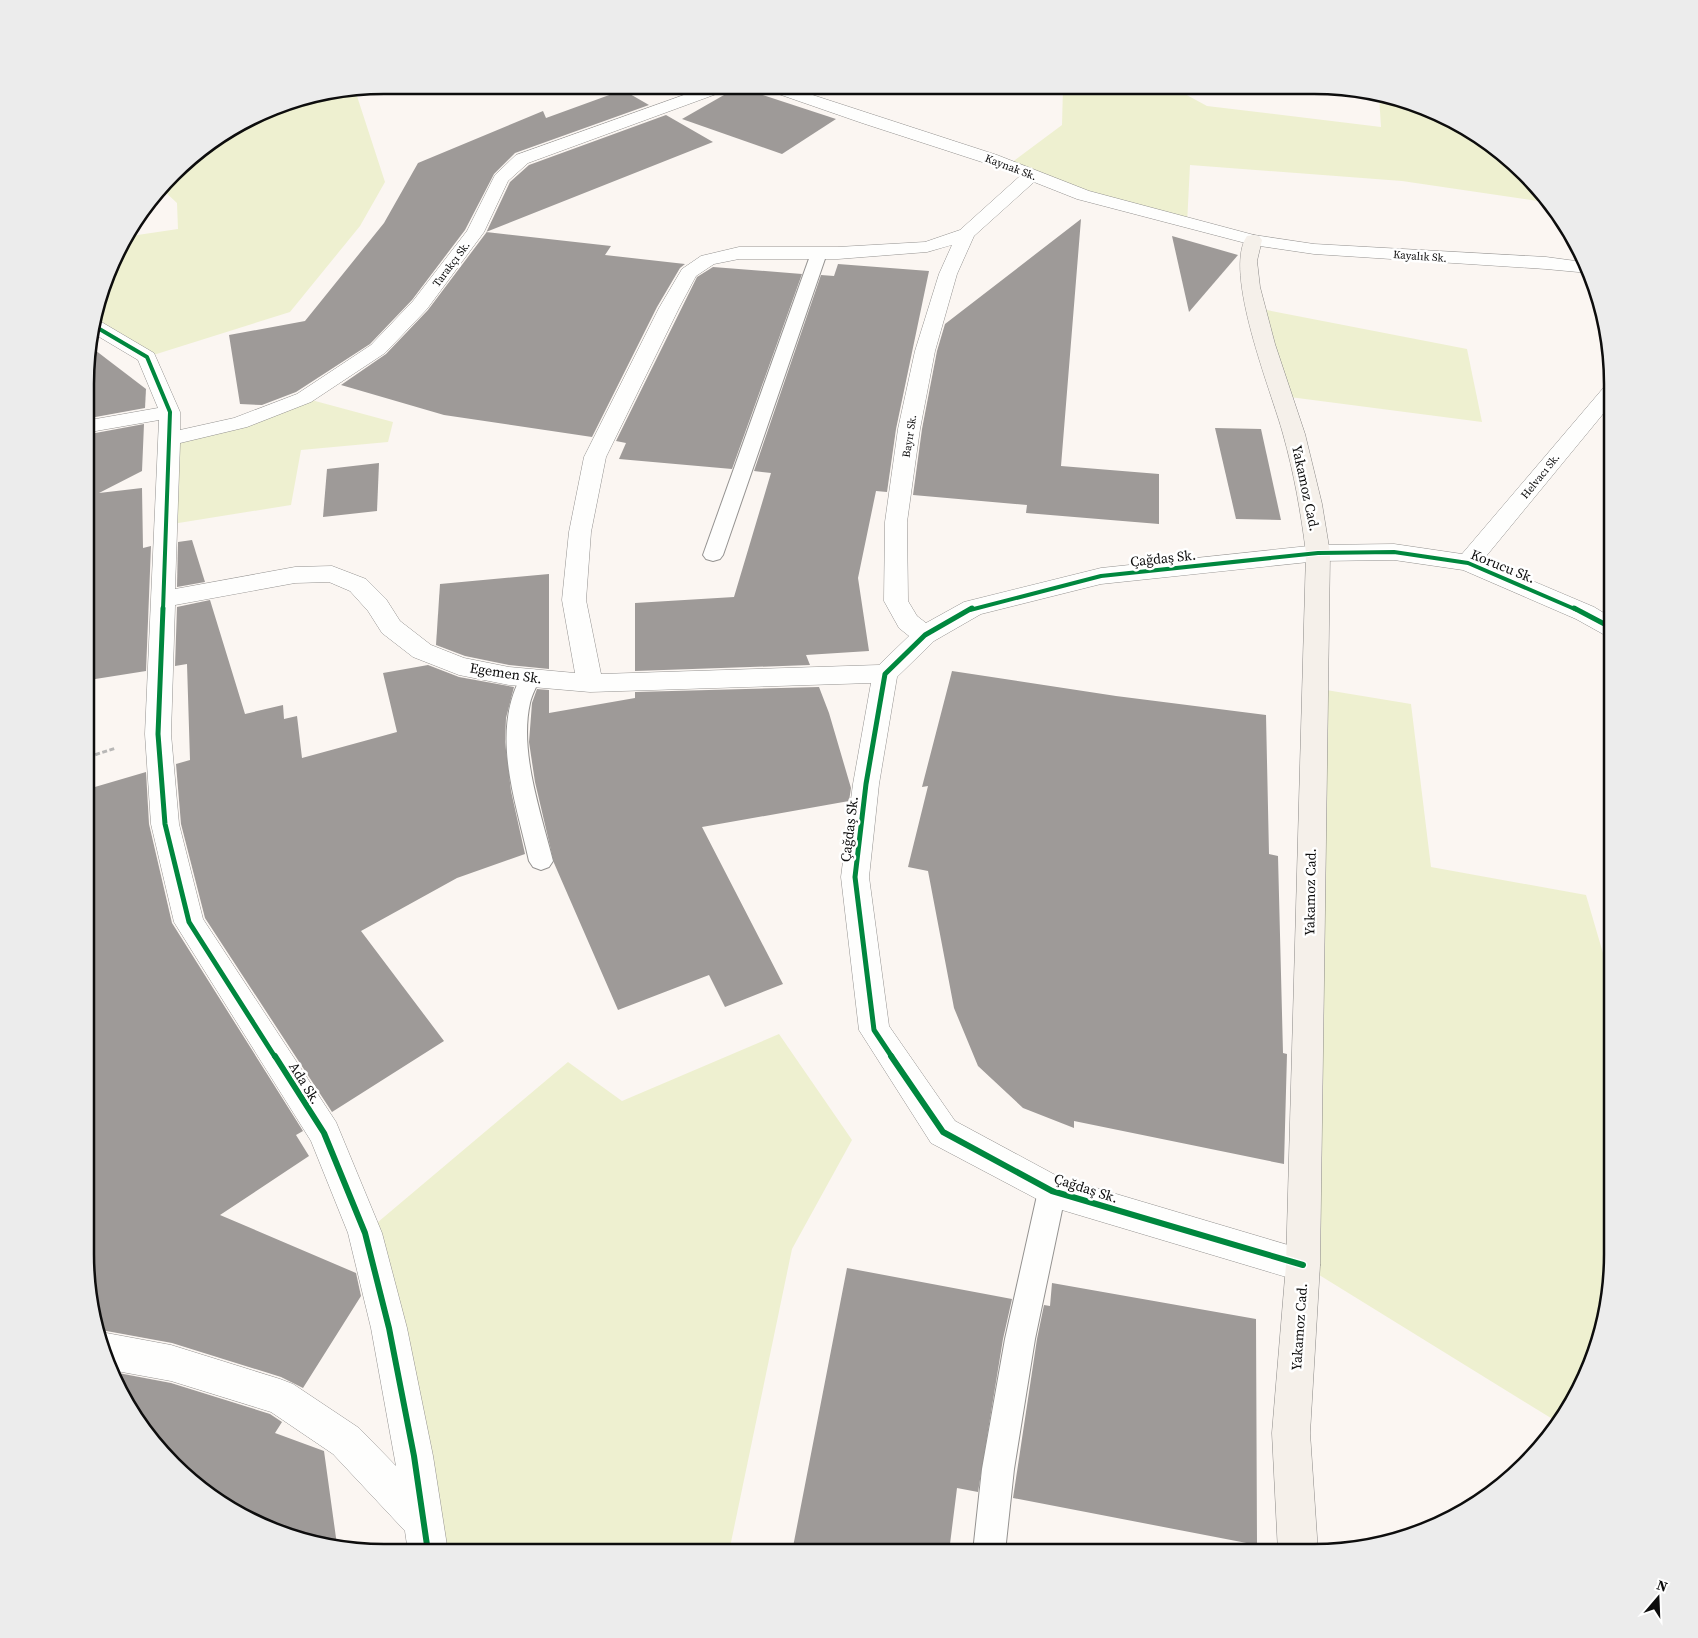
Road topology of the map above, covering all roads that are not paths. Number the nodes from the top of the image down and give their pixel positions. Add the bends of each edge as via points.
1 (701, 94) edge
2 (793, 94) edge
3 (1031, 175) junction
4 (966, 234) junction
5 (1253, 240) junction
6 (819, 253) junction
7 (1579, 267) edge
8 (99, 329) edge
9 (1604, 410) edge
10 (170, 412) junction
11 (94, 425) edge
12 (169, 439) junction
13 (1318, 553) junction
14 (713, 555) dead end
15 (1468, 563) junction
16 (163, 599) junction
17 (1604, 623) edge
18 (925, 635) junction
19 (885, 674) junction
20 (530, 678) junction
21 (590, 683) junction
22 (541, 861) dead end
23 (1052, 1191) junction
24 (1303, 1265) junction
25 (111, 1352) edge
26 (426, 1537) edge
27 (990, 1544) edge
28 (1298, 1544) edge

1 - 12 street, Tarakçı Sk. via 522,159 501,179 475,232 420,305 378,349 304,398 240,423
2 - 3 street, Kaynak Sk. via 960,148
3 - 4 street
3 - 5 street, Kaynak Sk. via 1083,195
4 - 6 street via 927,247
4 - 18 street, Bayır Sk. via 948,274 925,351 909,428 896,522 896,601 908,622
5 - 7 street, Kayalık Sk. via 1314,249
5 - 13 street, Yakamoz Cad. via 1248,261 1251,287 1265,344 1294,434 1311,504
6 - 14 lane
6 - 21 street via 739,253 708,260 689,273 669,308 595,457 580,532 574,600
8 - 10 street via 147,357
9 - 15 street, Helvacı Sk.
10 - 11 street
10 - 12 street, Ada Sk.
12 - 16 street, Ada Sk.
13 - 15 street, Korucu Sk. via 1394,552
13 - 18 street, Çağdaş Sk. via 1101,576 973,608
13 - 24 street, Yakamoz Cad.
15 - 17 street, Korucu Sk.
16 - 20 street, Egemen Sk. via 295,576 332,574 358,585 377,605 391,627 422,650 459,666
16 - 26 street, Ada Sk. via 158,734 165,824 190,922 324,1133 365,1233 389,1328
18 - 19 street, Çağdaş Sk.
19 - 21 street, Egemen Sk.
19 - 23 street, Çağdaş Sk. via 854,877 874,1030 943,1132
20 - 21 street, Egemen Sk.
20 - 22 lane via 519,705 518,737 522,784
23 - 24 street, Çağdaş Sk.
23 - 27 lane via 1018,1348 998,1469
24 - 28 street, Yakamoz Cad. via 1291,1432
25 - 26 street via 171,1363 280,1396 346,1441

